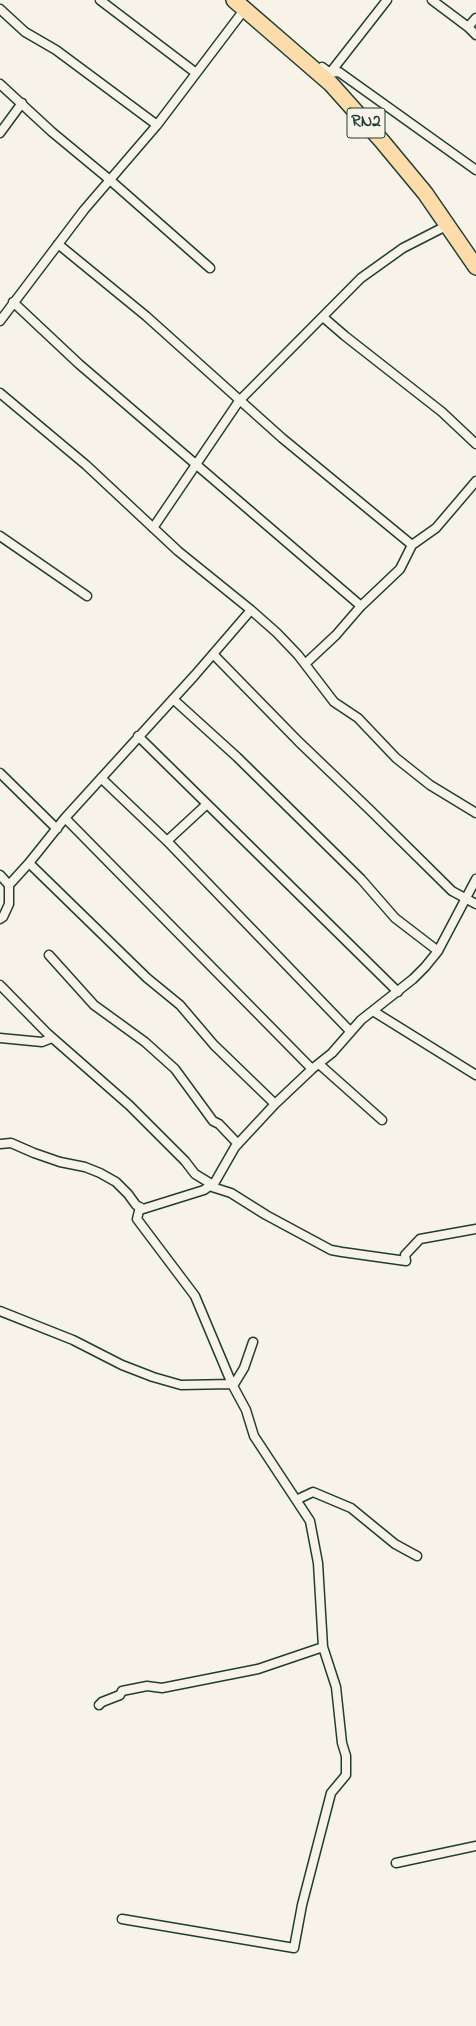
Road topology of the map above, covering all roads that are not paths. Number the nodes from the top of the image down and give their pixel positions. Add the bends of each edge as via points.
1 (100, 0) edge
2 (387, 0) edge
3 (432, 0) edge
4 (238, 3) edge
5 (0, 9) edge
6 (476, 18) edge
7 (468, 27) junction
8 (476, 35) edge
9 (196, 73) junction
10 (330, 73) junction
11 (0, 84) edge
12 (22, 103) junction
13 (157, 125) junction
14 (0, 133) edge
15 (476, 170) edge
16 (110, 180) junction
17 (448, 225) junction
18 (58, 244) junction
19 (476, 267) edge
20 (210, 268) dead end
21 (14, 302) junction
22 (323, 317) junction
23 (0, 321) edge
24 (0, 393) edge
25 (239, 401) junction
26 (476, 444) edge
27 (196, 464) junction
28 (476, 480) edge
29 (154, 528) junction
30 (0, 536) edge
31 (412, 545) junction
32 (87, 596) dead end
33 (361, 606) junction
34 (250, 610) junction
35 (213, 654) junction
36 (305, 664) junction
37 (173, 698) junction
38 (138, 736) junction
39 (0, 773) edge
40 (101, 778) junction
41 (206, 804) junction
42 (476, 813) edge
43 (65, 818) junction
44 (57, 828) junction
45 (167, 842) junction
46 (30, 863) junction
47 (0, 875) edge
48 (476, 879) edge
49 (9, 885) junction
50 (466, 898) junction
51 (476, 904) edge
52 (0, 919) edge
53 (438, 950) junction
54 (49, 955) dead end
55 (0, 986) edge
56 (398, 992) junction
57 (373, 1011) junction
58 (350, 1031) junction
59 (0, 1038) edge
60 (52, 1038) junction
61 (319, 1064) junction
62 (312, 1069) junction
63 (476, 1075) edge
64 (275, 1104) junction
65 (382, 1120) dead end
66 (0, 1144) edge
67 (238, 1144) junction
68 (211, 1185) junction
69 (140, 1207) junction
70 (476, 1229) edge
71 (0, 1311) edge
72 (253, 1342) dead end
73 (232, 1385) junction
74 (296, 1500) junction
75 (417, 1556) dead end
76 (323, 1647) junction
77 (99, 1705) dead end
78 (476, 1846) edge
79 (396, 1863) dead end
80 (122, 1919) dead end

1 - 9 street
2 - 10 street
3 - 7 street
4 - 9 street
4 - 10 street via 294,42
4 - 17 highway, RN2 via 331,84 425,193
5 - 13 street via 26,32 56,50
6 - 7 street
7 - 8 street
9 - 13 street
10 - 15 street via 339,72
11 - 12 street
12 - 14 street
12 - 16 street via 52,132
13 - 16 street
16 - 18 street
16 - 20 street
17 - 19 highway, RN2
17 - 22 street via 403,248 361,278
18 - 21 street
18 - 25 street via 146,316
21 - 23 street
21 - 27 street via 79,364
22 - 25 street
22 - 26 street via 442,412
24 - 29 street via 86,465
25 - 27 street
25 - 31 street
27 - 29 street
27 - 33 street
28 - 31 street via 436,528
29 - 34 street
30 - 32 street
31 - 33 street via 400,569
33 - 36 street via 336,635
34 - 35 street
34 - 36 street via 277,632
35 - 37 street
35 - 50 street via 452,891
36 - 42 street via 334,702 358,718 396,758 430,785
37 - 38 street
37 - 53 street via 361,879 395,918
38 - 40 street
38 - 41 street
39 - 44 street
40 - 43 street
40 - 45 street
41 - 45 street
41 - 56 street
43 - 44 street
43 - 62 street
44 - 46 street
45 - 58 street
46 - 49 street
46 - 64 street via 147,978 180,1005 214,1045
47 - 49 street
48 - 50 street
49 - 52 street via 9,904
50 - 51 street
50 - 53 street
53 - 56 street via 421,971
54 - 67 street via 94,1005 145,1042 175,1069 213,1121
55 - 60 street
56 - 57 street
57 - 58 street
57 - 63 street
58 - 61 street
59 - 60 street via 42,1042
60 - 68 street via 129,1105 195,1174
61 - 62 street
61 - 65 street
62 - 64 street
64 - 67 street
66 - 69 street via 11,1142 34,1153 100,1173 116,1182
67 - 68 street
68 - 69 street via 204,1190 151,1208
68 - 70 street via 231,1193 331,1250 342,1252 406,1261 405,1255 420,1240
69 - 73 street via 137,1218 195,1296
71 - 73 street via 73,1340 122,1365 153,1377 182,1385
72 - 73 street via 244,1368
73 - 74 street via 246,1410 254,1436
74 - 75 street via 313,1492 351,1508 395,1544
74 - 76 street via 310,1521 318,1563
76 - 77 street via 258,1669 162,1688 146,1686 122,1691 120,1695
76 - 80 street via 336,1687 342,1743 346,1756 346,1775 331,1793 302,1905 294,1948
78 - 79 street

